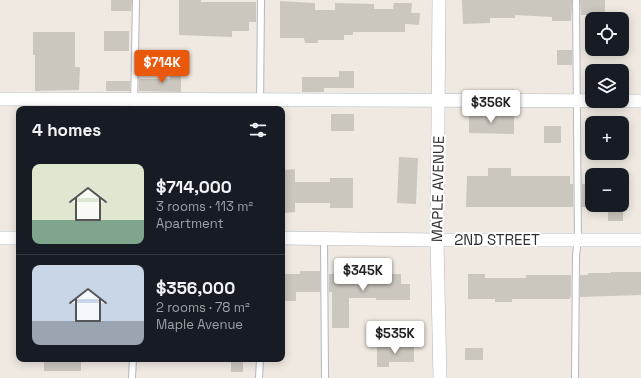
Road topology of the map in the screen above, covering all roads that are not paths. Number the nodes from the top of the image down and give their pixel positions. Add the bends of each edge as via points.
1 (136, 0) edge
2 (261, 0) edge
3 (439, 0) edge
4 (576, 0) edge
5 (0, 99) edge
6 (439, 100) junction
7 (576, 101) junction
8 (641, 101) edge
9 (134, 104) edge
10 (260, 105) edge
11 (0, 238) edge
12 (16, 238) edge
13 (285, 238) edge
14 (324, 239) junction
15 (437, 240) junction
16 (578, 240) junction
17 (641, 240) edge
18 (133, 362) edge
19 (260, 362) edge
20 (132, 378) edge
21 (260, 378) edge
22 (325, 378) edge
23 (440, 378) edge
24 (575, 378) edge

1 - 9 lane
2 - 10 lane
3 - 6 street, MAPLE AVENUE
4 - 7 lane
5 - 9 street
6 - 7 street
6 - 10 street
6 - 15 street, MAPLE AVENUE
7 - 8 street
7 - 16 lane
9 - 10 street
11 - 12 street
13 - 14 street, 2ND STREET
14 - 15 street, 2ND STREET
14 - 22 lane
15 - 16 street, 2ND STREET
15 - 23 street, MAPLE AVENUE
16 - 17 street, 2ND STREET
16 - 24 lane
18 - 20 lane
19 - 21 lane

